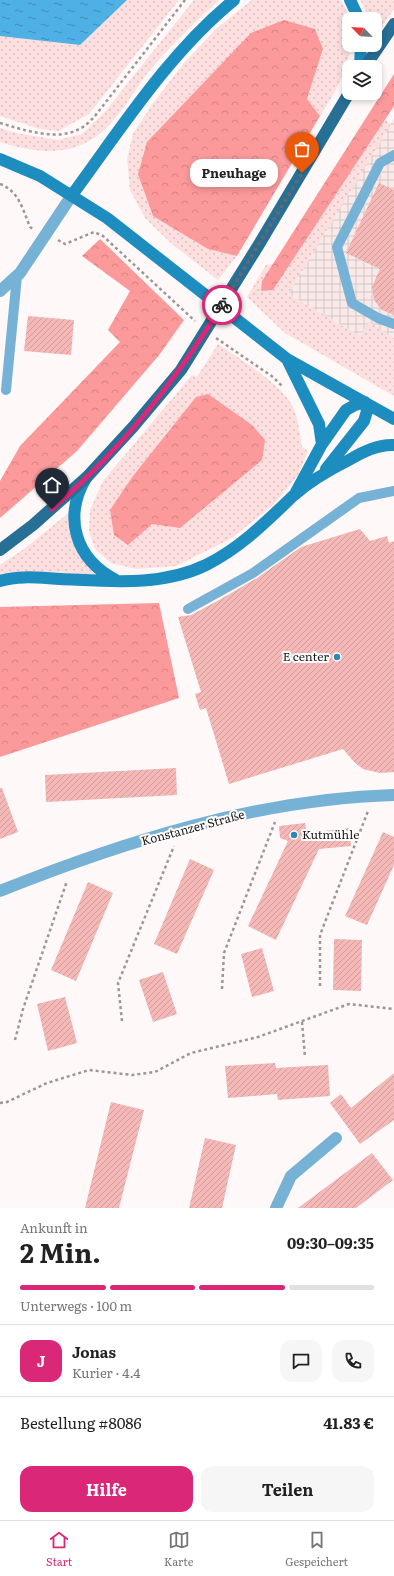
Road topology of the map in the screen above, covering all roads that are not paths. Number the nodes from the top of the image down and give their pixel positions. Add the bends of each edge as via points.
1 (234, 0) edge
2 (350, 0) edge
3 (356, 12) edge
4 (394, 24) edge
5 (370, 60) edge
6 (345, 100) edge
7 (394, 155) edge
8 (0, 159) edge
9 (72, 195) junction
10 (17, 276) junction
11 (0, 291) edge
12 (394, 324) edge
13 (287, 359) junction
14 (6, 390) dead end
15 (365, 402) junction
16 (394, 419) edge
17 (322, 444) junction
18 (394, 445) edge
19 (320, 476) junction
20 (87, 477) junction
21 (394, 491) edge
22 (294, 496) junction
23 (0, 550) edge
24 (117, 580) junction
25 (0, 581) edge
26 (188, 609) dead end
27 (394, 795) edge
28 (0, 891) edge
29 (336, 1138) dead end
30 (276, 1208) edge

1 - 9 main road via 194,37 167,68
2 - 3 main road
4 - 5 main road
6 - 20 main road via 181,370
7 - 12 lane via 380,164 337,246 352,303
8 - 9 main road via 40,176
9 - 10 street
9 - 13 main road via 107,218
10 - 11 street
10 - 14 lane
13 - 15 main road
13 - 17 main road via 319,424
15 - 16 main road
15 - 17 main road via 355,404 346,410
15 - 19 main road via 364,421
17 - 22 main road
18 - 19 main road via 368,450
19 - 22 main road
20 - 23 main road via 39,520
20 - 24 main road via 81,487 74,511 77,536 85,553 96,567
21 - 26 lane via 359,498 253,573
22 - 24 main road via 235,548 204,566 170,577
24 - 25 main road via 26,577
27 - 28 street, Konstanzer Straße via 281,806 220,819 74,862
29 - 30 street via 291,1176

